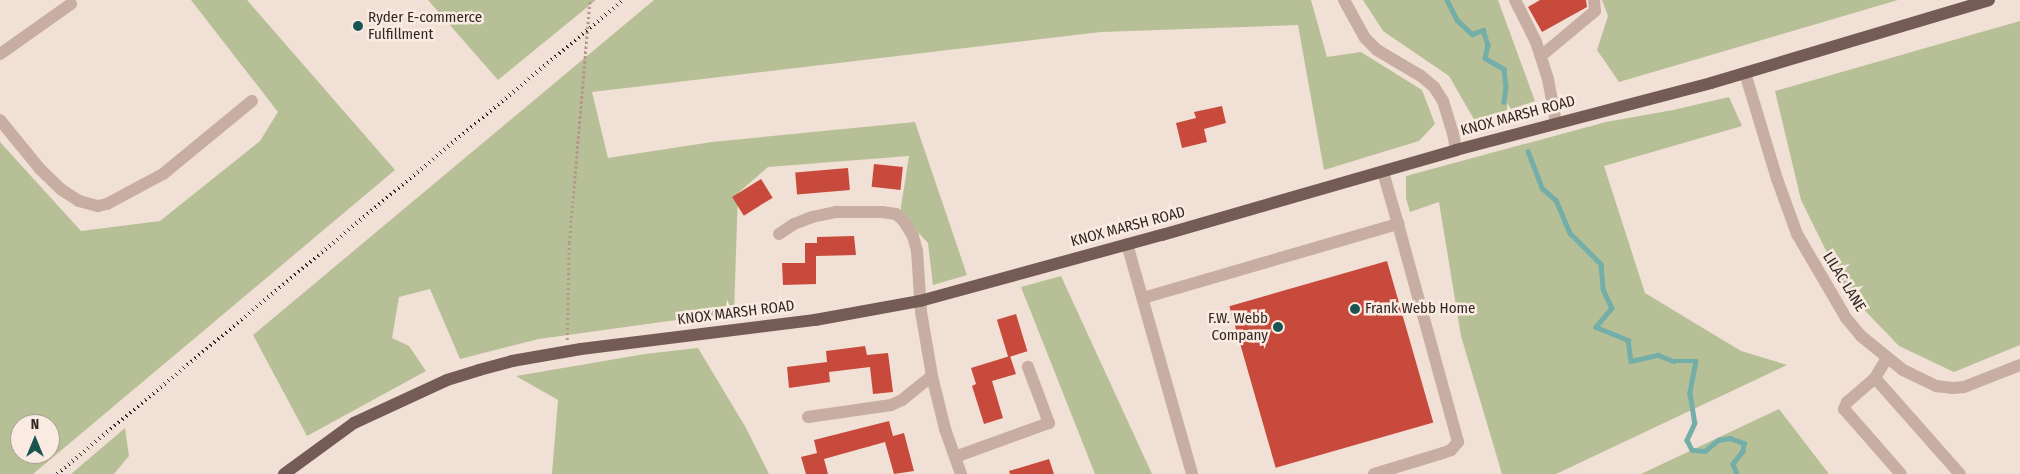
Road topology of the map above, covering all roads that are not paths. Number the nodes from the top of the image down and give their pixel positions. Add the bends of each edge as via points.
1 (1344, 0) edge
2 (1515, 0) edge
3 (1594, 0) edge
4 (1988, 0) edge
5 (71, 4) dead end
6 (0, 54) edge
7 (1541, 56) junction
8 (1746, 73) junction
9 (252, 101) dead end
10 (0, 120) edge
11 (1556, 123) junction
12 (1456, 150) junction
13 (1383, 172) junction
14 (1398, 224) junction
15 (779, 234) dead end
16 (1127, 244) junction
17 (1143, 298) junction
18 (920, 301) junction
19 (1886, 358) junction
20 (2020, 366) edge
21 (1028, 367) dead end
22 (932, 376) junction
23 (1875, 378) junction
24 (808, 417) dead end
25 (955, 456) junction
26 (284, 474) edge
27 (961, 474) edge
28 (1192, 474) edge
29 (1374, 474) edge
30 (1901, 474) edge
31 (1960, 474) edge

1 - 12 street via 1365,38 1377,50 1434,87 1443,101
2 - 7 street
3 - 7 street via 1595,11
4 - 8 main road, KNOX MARSH ROAD
5 - 6 street
7 - 11 street
8 - 11 main road, KNOX MARSH ROAD
8 - 19 street, LILAC LANE via 1797,234 1846,318
9 - 10 street via 163,174 98,206 79,201 62,190 40,169
11 - 12 main road, KNOX MARSH ROAD
12 - 13 main road, KNOX MARSH ROAD
13 - 14 street
13 - 16 main road, KNOX MARSH ROAD
14 - 17 street
14 - 29 street via 1458,442 1451,450
15 - 18 street via 812,217 836,212 865,210 896,214 903,220 917,251
16 - 17 street
16 - 18 main road, KNOX MARSH ROAD
17 - 28 street
18 - 22 street
18 - 26 main road, KNOX MARSH ROAD via 815,320 567,351 512,361 447,380 354,423
19 - 20 street, LILAC LANE via 1919,379 1952,388 1978,384
19 - 23 street
21 - 25 street via 1049,423
22 - 24 street via 902,400 891,404
22 - 25 street
23 - 30 street via 1847,402 1844,409
23 - 31 street
25 - 27 street

